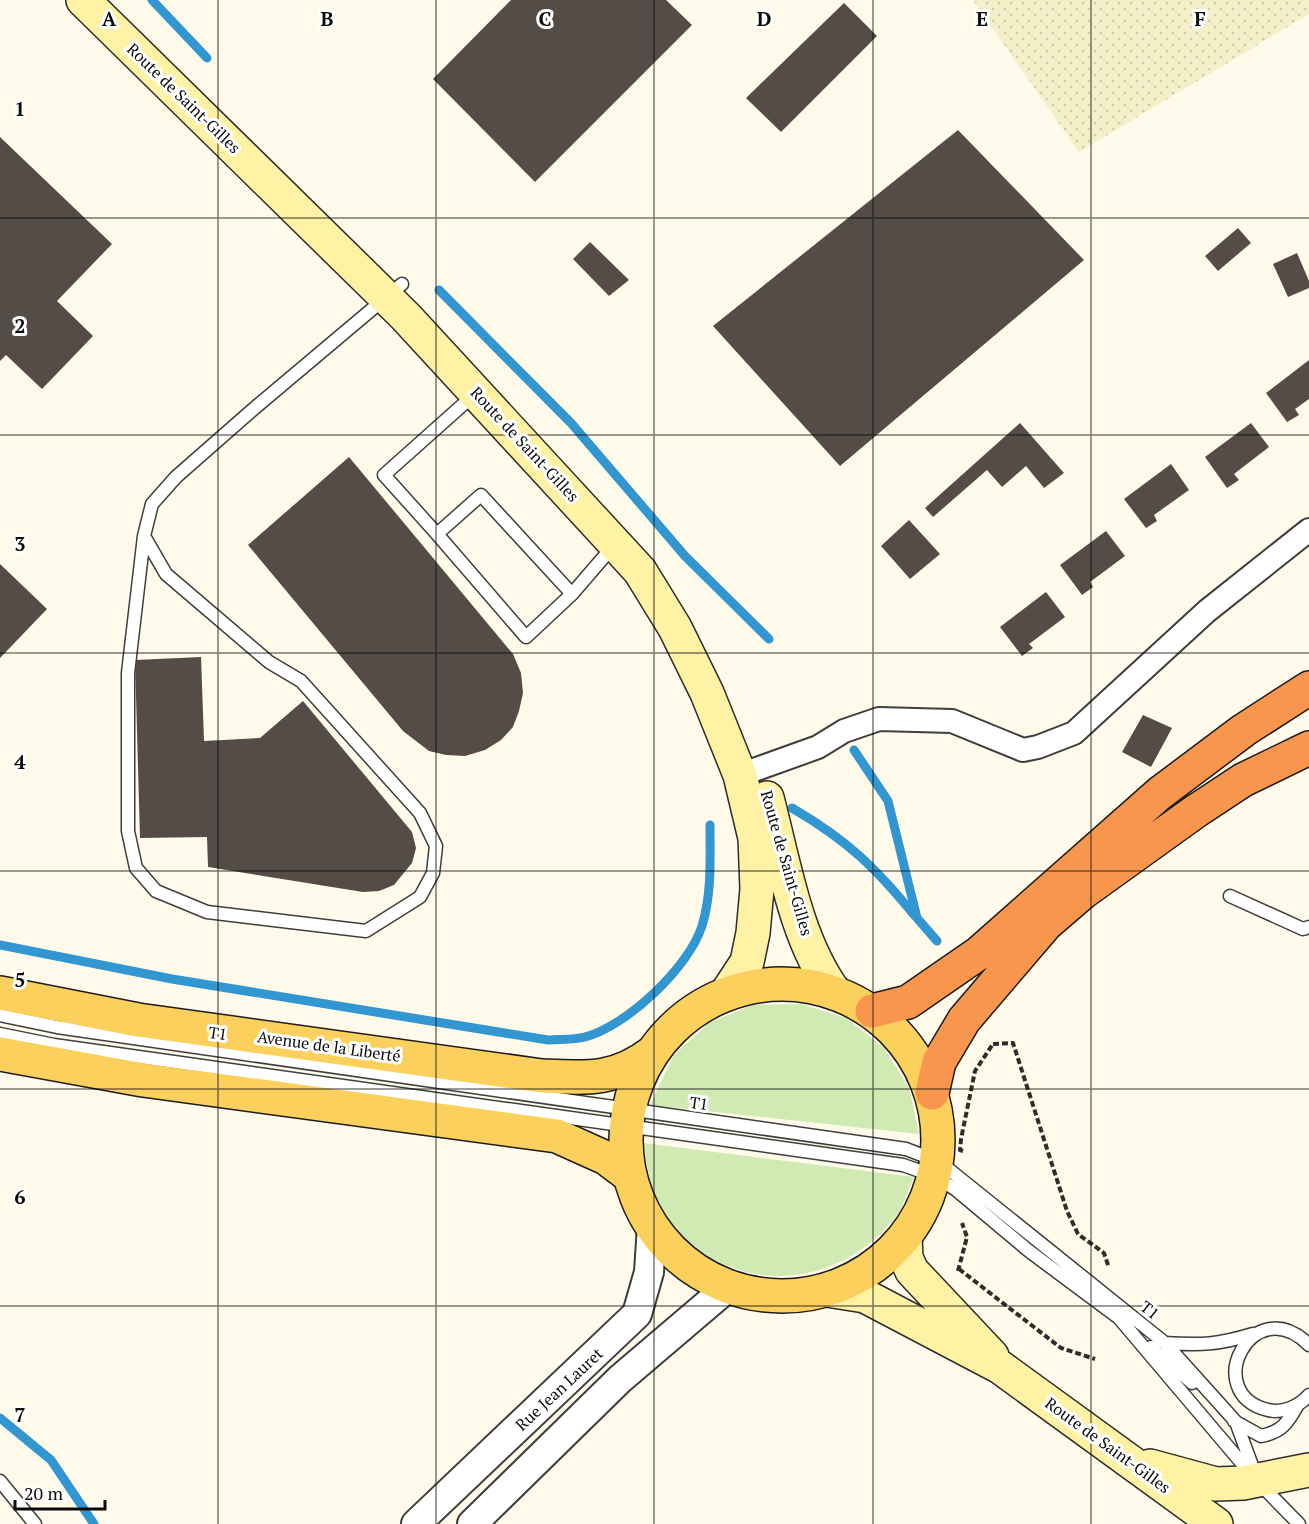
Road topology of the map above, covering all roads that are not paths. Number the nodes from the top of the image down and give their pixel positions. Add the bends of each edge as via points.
1 (83, 0) edge
2 (116, 0) edge
3 (394, 291) junction
4 (477, 393) junction
5 (1309, 531) edge
6 (436, 534) junction
7 (144, 536) junction
8 (616, 543) junction
9 (572, 594) junction
10 (1309, 688) edge
11 (1309, 748) edge
12 (750, 772) junction
13 (1230, 896) dead end
14 (1309, 927) edge
15 (0, 993) edge
16 (835, 993) junction
17 (726, 994) junction
18 (872, 1011) junction
19 (0, 1015) edge
20 (0, 1034) edge
21 (653, 1052) junction
22 (0, 1054) edge
23 (932, 1093) junction
24 (628, 1118) junction
25 (944, 1162) junction
26 (630, 1176) junction
27 (651, 1226) junction
28 (905, 1238) junction
29 (728, 1287) junction
30 (827, 1290) junction
31 (1119, 1318) junction
32 (1260, 1332) junction
33 (1165, 1343) junction
34 (1309, 1344) edge
35 (1000, 1367) junction
36 (1309, 1395) edge
37 (1297, 1406) junction
38 (1236, 1422) junction
39 (1134, 1463) junction
40 (1309, 1470) edge
41 (0, 1481) edge
42 (1257, 1481) junction
43 (35, 1524) edge
44 (416, 1524) edge
45 (472, 1524) edge
46 (1216, 1524) edge
47 (1299, 1524) edge

1 - 3 main road, Route de Saint-Gilles
2 - 3 main road, Route de Saint-Gilles
3 - 4 main road, Route de Saint-Gilles
3 - 7 lane via 176,477 152,504
3 - 12 main road, Route de Saint-Gilles via 469,353 655,559 721,670
4 - 6 lane via 384,475
4 - 8 main road, Route de Saint-Gilles
5 - 12 street via 1207,611 1074,733 1023,750 952,720 879,719
6 - 9 lane via 481,495
6 - 9 lane via 526,637
7 - 7 lane via 128,673 128,831 136,868 156,891 207,912 366,931 420,897 433,873 436,846 420,813 301,681 269,662 166,574
8 - 9 lane
8 - 12 main road, Route de Saint-Gilles via 640,571 675,628
10 - 18 highway via 1244,730 1160,793 979,953 908,1002
11 - 23 highway via 1243,780 1196,811 1082,893 1046,924 964,1020 939,1062
12 - 16 main road, Route de Saint-Gilles via 803,928 823,976
12 - 17 main road, Route de Saint-Gilles via 757,889 747,962
13 - 14 lane via 1303,928
15 - 21 main road, Avenue de la Liberté via 138,1020 542,1076 592,1078 613,1074 633,1067
16 - 17 main road via 799,984 774,984
16 - 18 main road
17 - 21 main road via 693,1012
18 - 23 main road via 902,1038
19 - 24 lane, T1 / T1
20 - 24 lane, T1 / T1 via 54,1045
21 - 24 main road via 638,1080
22 - 26 main road via 143,1080 557,1136 606,1158
23 - 25 main road
24 - 25 lane, T1 / T1 via 906,1149
24 - 26 main road via 626,1151
25 - 28 main road
25 - 31 lane, T1 / T1 via 955,1189
25 - 33 lane, T1 / T1
26 - 27 main road
27 - 29 main road via 685,1263
27 - 44 street, Rue Jean Lauret via 649,1272 637,1314
28 - 30 main road via 870,1270
28 - 35 main road, Route de Saint-Gilles via 906,1258 912,1271
29 - 30 main road via 767,1296
29 - 45 street via 620,1379
30 - 35 main road, Route de Saint-Gilles via 865,1296
31 - 38 lane
31 - 42 lane, T1 / T1
32 - 33 lane via 1198,1346
32 - 34 lane via 1287,1330
32 - 37 lane via 1249,1339 1238,1356 1235,1375 1239,1389 1258,1407 1271,1411
33 - 38 lane, T1 / T1
35 - 39 main road, Route de Saint-Gilles
36 - 37 lane
37 - 38 lane via 1287,1425 1276,1433 1261,1436
38 - 42 lane, T1 / T1
39 - 42 main road via 1215,1484
39 - 46 main road, Route de Saint-Gilles
40 - 42 main road
41 - 43 lane
42 - 47 lane, T1 / T1

